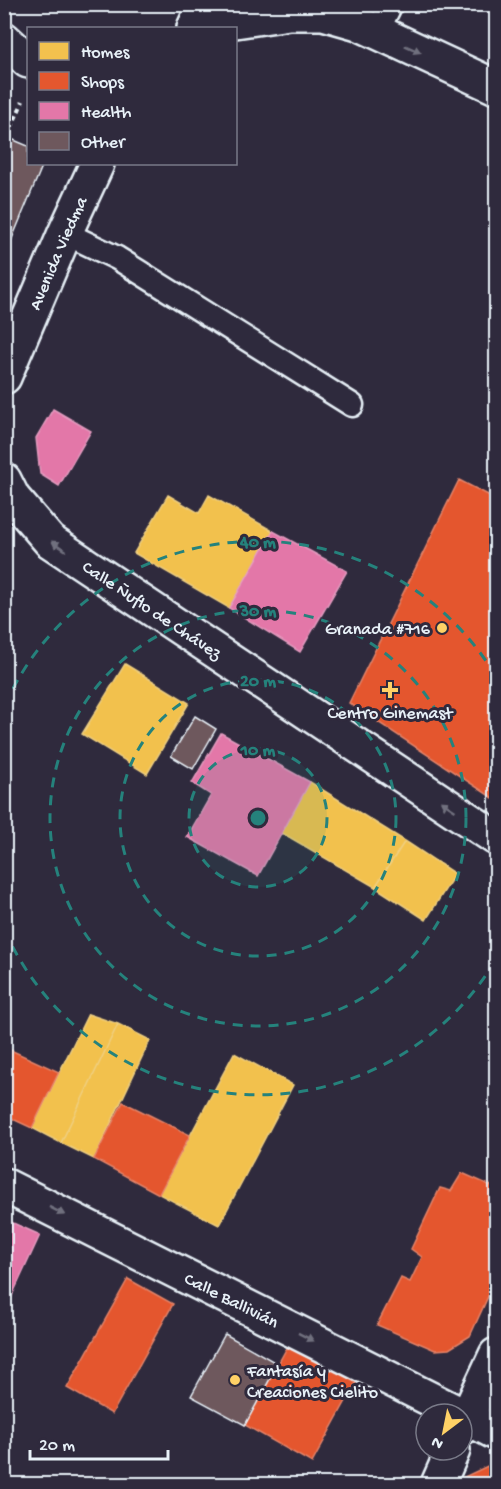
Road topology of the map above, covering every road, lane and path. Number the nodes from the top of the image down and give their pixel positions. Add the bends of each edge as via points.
1 (384, 18) edge
2 (198, 20) edge
3 (4, 39) edge
4 (27, 60) edge
5 (496, 87) edge
6 (23, 101) dead end
7 (4, 144) edge
8 (97, 165) edge
9 (65, 232) junction
10 (4, 377) edge
11 (352, 405) dead end
12 (4, 480) edge
13 (496, 838) edge
14 (4, 1185) edge
15 (496, 1355) edge
16 (430, 1402) edge
17 (472, 1402) edge
18 (474, 1423) edge
19 (496, 1432) edge
20 (448, 1462) edge
21 (438, 1485) edge

1 - 2 street via 358,23 323,13 289,13
1 -> 5 street
3 - 4 street
6 - 7 path
8 - 9 street, Avenida Viedma
9 - 10 street, Avenida Viedma
9 - 11 lane via 117,258
13 -> 12 street, Calle Ñuflo de Chávez via 50,541 13,498
14 -> 16 street, Calle Ballivián
15 - 17 street
18 - 19 street, Calle Ballivián
20 - 21 street

